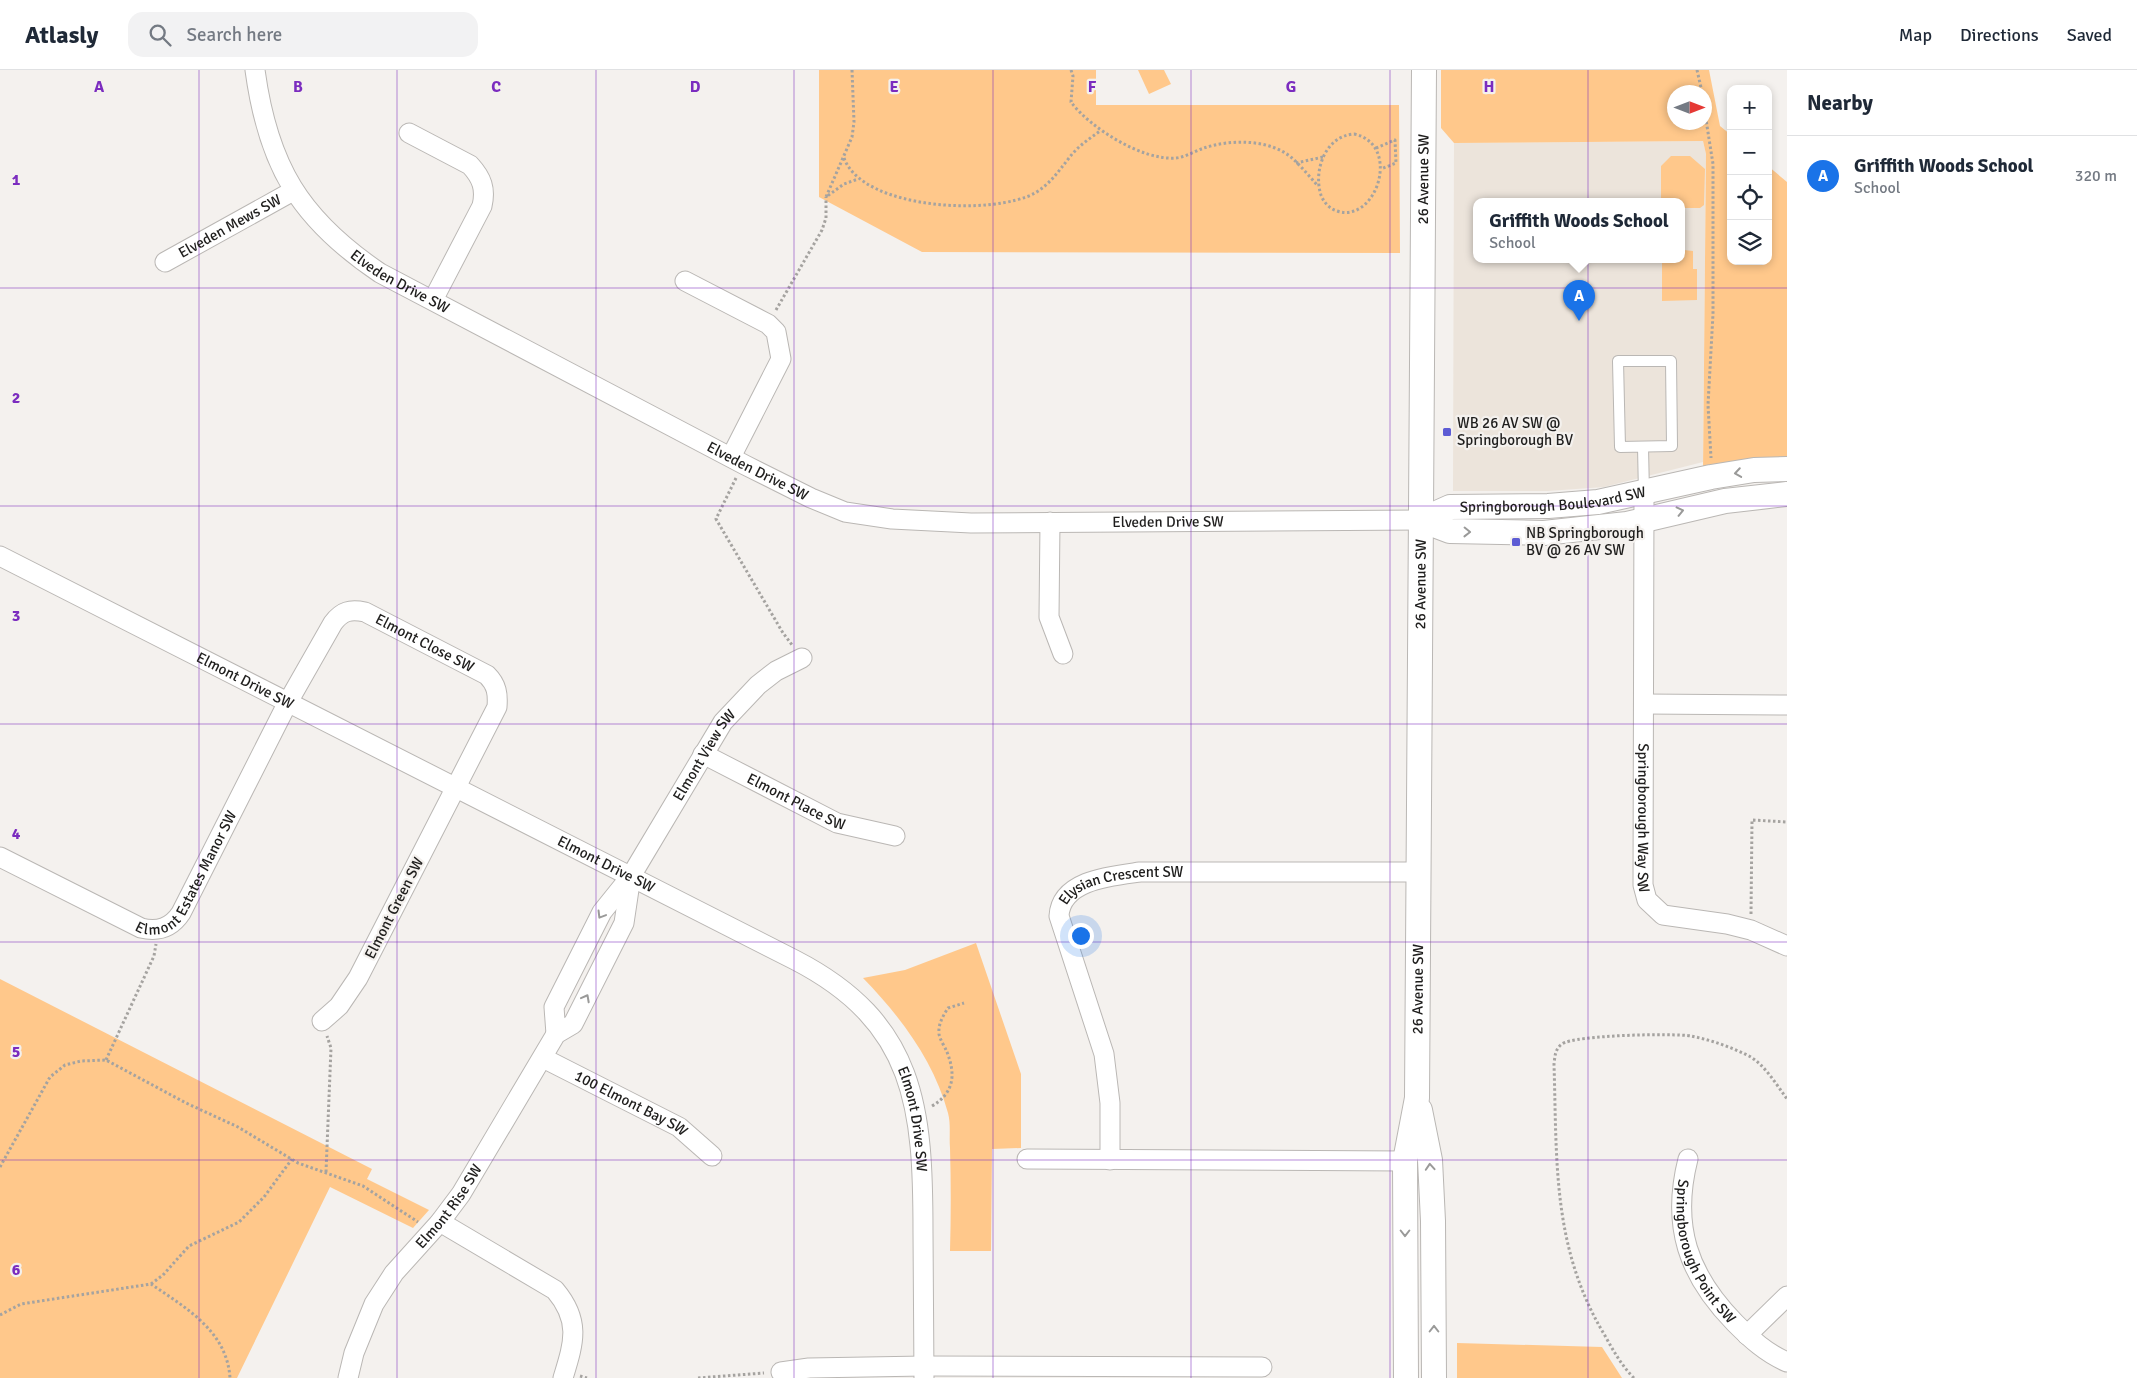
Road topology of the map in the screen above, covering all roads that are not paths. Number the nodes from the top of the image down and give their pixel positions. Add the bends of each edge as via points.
1 (256, 70) edge
2 (1424, 70) edge
3 (409, 133) dead end
4 (293, 191) junction
5 (165, 262) dead end
6 (684, 281) dead end
7 (433, 300) junction
8 (1643, 447) junction
9 (731, 457) junction
10 (1787, 469) edge
11 (1644, 494) junction
12 (1787, 494) edge
13 (1421, 520) junction
14 (1643, 520) junction
15 (1050, 522) junction
16 (0, 556) edge
17 (1063, 654) dead end
18 (802, 658) road end
19 (288, 702) junction
20 (1644, 704) junction
21 (1787, 705) edge
22 (703, 754) junction
23 (455, 787) junction
24 (895, 836) dead end
25 (0, 857) edge
26 (1420, 872) junction
27 (631, 876) junction
28 (1787, 946) edge
29 (577, 960) junction
30 (600, 972) junction
31 (322, 1021) road end
32 (556, 1034) junction
33 (543, 1058) junction
34 (1417, 1098) junction
35 (712, 1156) dead end
36 (1027, 1159) dead end
37 (1688, 1159) dead end
38 (1110, 1160) junction
39 (1405, 1161) junction
40 (436, 1226) junction
41 (1787, 1296) edge
42 (1747, 1336) junction
43 (1787, 1362) edge
44 (1262, 1367) dead end
45 (781, 1372) road end
46 (924, 1372) edge
47 (348, 1378) edge
48 (563, 1378) edge
49 (1406, 1378) edge
50 (1434, 1378) edge

1 - 4 street, Elveden Drive SW via 264,124
2 - 13 street, 26 Avenue SW
3 - 7 street via 470,165 478,173 483,186 482,206
4 - 5 street, Elveden Mews SW
4 - 7 street, Elveden Drive SW via 319,224 343,247 380,273
6 - 9 street via 768,324 776,332 781,359
7 - 9 street, Elveden Drive SW
8 - 8 lane via 1672,446 1671,361 1618,361 1620,447
8 - 11 lane
9 - 15 street, Elveden Drive SW via 845,512 936,522
10 -> 11 street, Springborough Boulevard SW via 1711,477
11 - 13 street, Springborough Boulevard SW via 1573,505 1450,508
11 - 14 street, Springborough Way SW
14 -> 12 street, Springborough Boulevard SW via 1725,502
13 -> 14 street, Springborough Boulevard SW via 1450,532 1544,533
13 - 15 street, Elveden Drive SW
13 - 26 street, 26 Avenue SW
14 - 20 street, Springborough Way SW
15 - 17 street via 1049,617
16 - 19 street, Elmont Drive SW
18 - 22 street, Elmont View SW via 776,671 748,694 722,722
19 - 23 street, Elmont Drive SW
19 - 23 street, Elmont Close SW via 340,613 350,610 365,612 487,675 497,691 497,707
19 - 25 street, Elmont Estates Manor SW via 181,914 169,925 159,930 141,928
20 - 21 street
20 - 28 street, Springborough Way SW via 1643,885 1648,900 1663,915 1751,930
22 - 24 street, Elmont Place SW via 837,823
22 - 27 street, Elmont View SW
23 - 27 street, Elmont Drive SW
23 - 31 street, Elmont Green SW via 358,978 339,1006
26 - 34 street, 26 Avenue SW
26 - 38 street, Elysian Crescent SW via 1140,872 1071,890 1063,901 1059,916 1104,1054 1110,1103
27 -> 29 street via 602,912
27 - 30 street, Elmont Rise SW via 624,923
27 - 46 street, Elmont Drive SW via 817,971 866,1010 886,1037 909,1083 917,1115 922,1174
29 - 30 street
29 - 32 street via 554,1007
32 -> 30 street, Elmont Rise SW via 573,1024
32 - 33 street, Elmont Rise SW
33 - 35 street, 100 Elmont Bay SW via 679,1127
33 - 40 street, Elmont Rise SW via 461,1194
34 - 39 street, 26 Avenue SW
50 -> 34 street, 26 Avenue SW via 1430,1160
36 - 38 street
37 - 42 street, Springborough Point SW via 1681,1204 1688,1254 1708,1294
38 - 39 street
39 -> 49 street, 26 Avenue SW
40 - 47 street, Elmont Rise SW via 394,1273 374,1304 354,1353
40 - 48 street via 555,1290 566,1303 573,1326 570,1356
41 - 42 street, Springborough Point SW
42 - 43 street, Springborough Point SW
44 - 46 street
45 - 46 street via 809,1368

